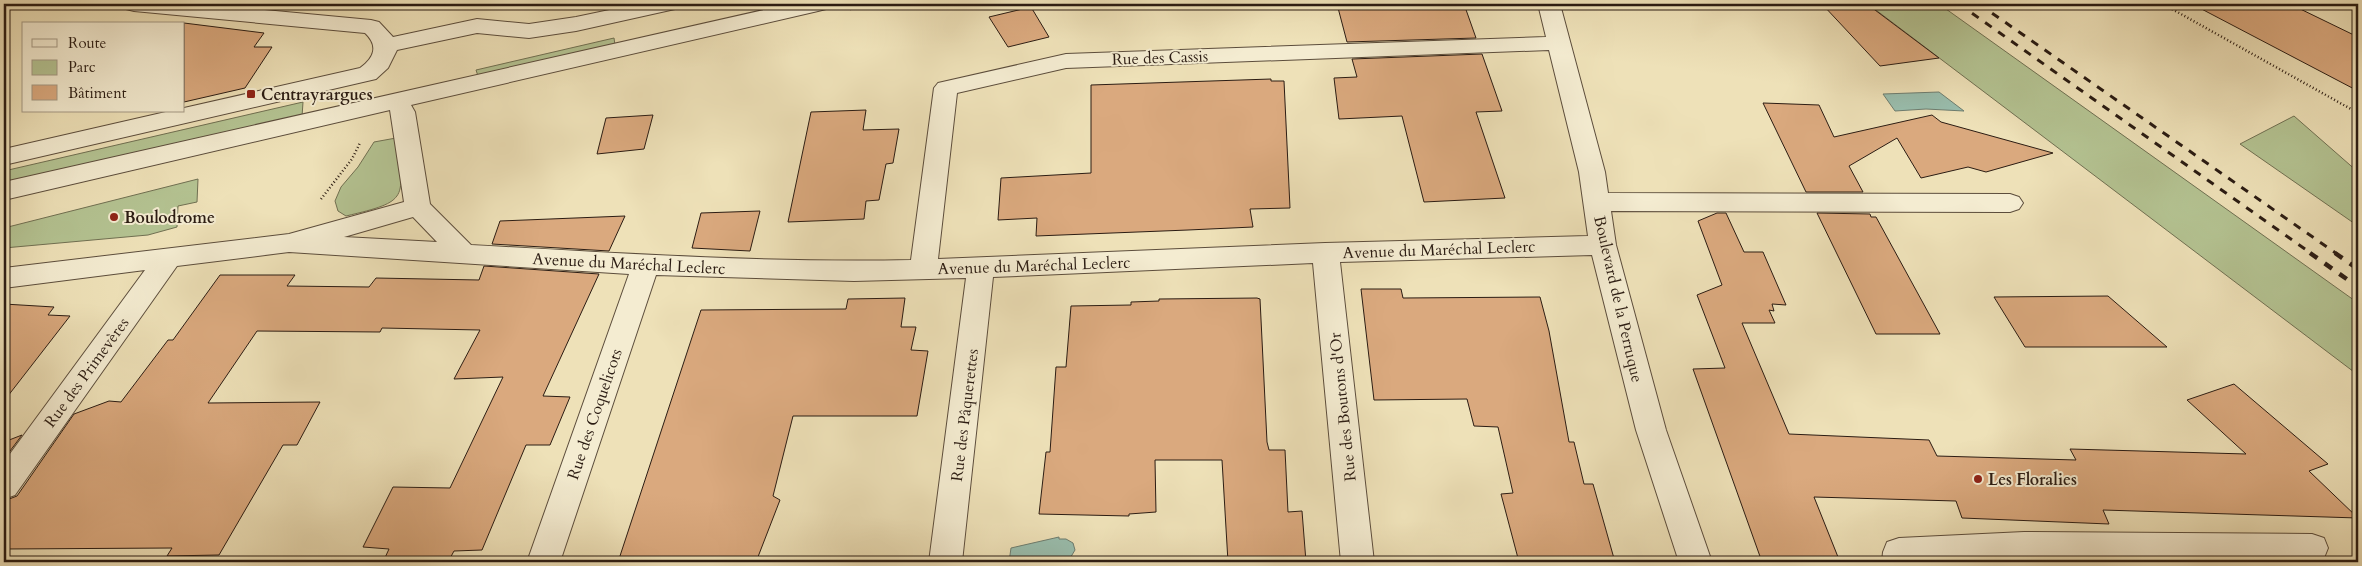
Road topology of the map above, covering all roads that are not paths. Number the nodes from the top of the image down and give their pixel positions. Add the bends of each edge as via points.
1 (134, 4) edge
2 (667, 4) edge
3 (818, 4) edge
4 (1549, 4) edge
5 (1560, 43) junction
6 (385, 46) junction
7 (396, 101) junction
8 (4, 157) edge
9 (4, 191) edge
10 (1597, 202) junction
11 (2010, 203) dead end
12 (418, 207) junction
13 (289, 243) junction
14 (1603, 245) junction
15 (1325, 252) junction
16 (465, 255) junction
17 (169, 258) junction
18 (646, 265) junction
19 (980, 268) junction
20 (923, 269) junction
21 (4, 278) edge
22 (4, 486) edge
23 (2312, 548) dead end
24 (2031, 554) edge
25 (543, 562) edge
26 (946, 562) edge
27 (1358, 562) edge
28 (1696, 562) edge
29 (1899, 562) edge

1 - 6 street via 371,27 383,36
2 - 6 street via 529,31 477,26
3 - 7 street
4 - 5 street, Boulevard de la Perruque
5 - 10 street, Boulevard de la Perruque
5 - 20 street, Rue des Cassis via 1066,60 946,88
6 - 8 street via 380,65 368,74
7 - 9 street
7 - 12 street via 403,112
10 - 11 street
10 - 14 street, Boulevard de la Perruque
12 - 13 street, Avenue du Maréchal Leclerc
12 - 16 street
13 - 16 street, Avenue du Maréchal Leclerc
13 - 17 street, Avenue du Maréchal Leclerc
14 - 15 street, Avenue du Maréchal Leclerc
14 - 28 street, Boulevard de la Perruque via 1651,430
15 - 19 street, Avenue du Maréchal Leclerc
15 - 27 street, Rue des Boutons d'Or
16 - 18 street, Avenue du Maréchal Leclerc
17 - 21 street, Avenue du Maréchal Leclerc
17 - 22 street, Rue des Primevères
18 - 20 street, Avenue du Maréchal Leclerc via 854,271
18 - 25 street, Rue des Coquelicots
19 - 20 street, Avenue du Maréchal Leclerc
19 - 26 street, Rue des Pâquerettes
23 - 24 street
24 - 29 street via 1899,552

